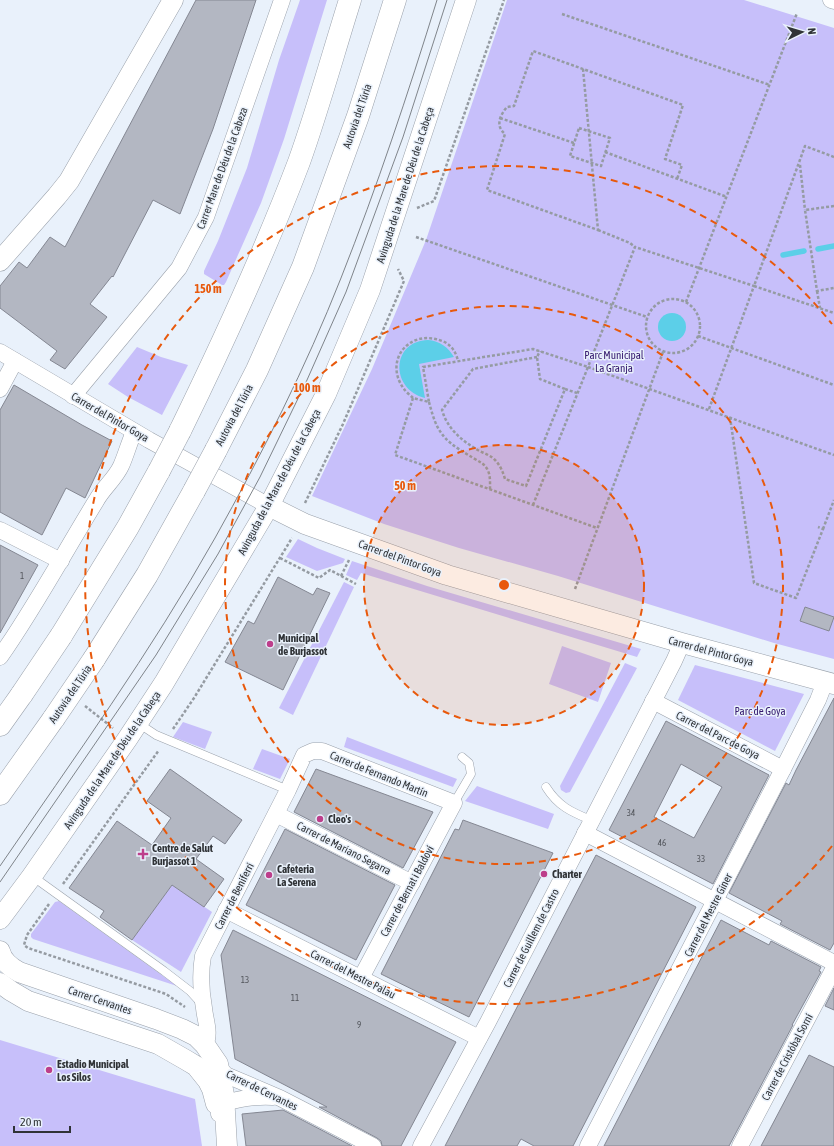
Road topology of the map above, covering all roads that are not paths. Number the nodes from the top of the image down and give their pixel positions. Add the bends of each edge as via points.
1 (173, 0) edge
2 (282, 0) edge
3 (350, 0) edge
4 (395, 0) edge
5 (466, 0) edge
6 (0, 261) edge
7 (0, 352) edge
8 (15, 361) junction
9 (0, 388) edge
10 (73, 396) junction
11 (134, 432) junction
12 (269, 506) junction
13 (0, 530) edge
14 (61, 561) junction
15 (682, 643) junction
16 (0, 657) edge
17 (830, 683) edge
18 (653, 702) junction
19 (138, 723) junction
20 (0, 724) edge
21 (304, 755) joint
22 (462, 757) dead end
23 (783, 769) junction
24 (546, 787) dead end
25 (288, 790) junction
26 (0, 794) edge
27 (454, 803) junction
28 (276, 814) junction
29 (588, 827) junction
30 (32, 876) junction
31 (412, 883) junction
32 (714, 902) junction
33 (226, 910) junction
34 (1, 920) edge
35 (0, 951) edge
36 (834, 963) edge
37 (834, 968) edge
38 (361, 978) junction
39 (0, 983) edge
40 (0, 994) edge
41 (28, 1001) junction
42 (204, 1008) junction
43 (206, 1038) junction
44 (479, 1038) junction
45 (158, 1044) junction
46 (218, 1064) junction
47 (280, 1098) junction
48 (222, 1111) junction
49 (226, 1146) edge
50 (373, 1146) edge
51 (421, 1146) edge
52 (588, 1146) edge
53 (740, 1146) edge

1 - 6 street via 69,181
2 - 10 street, Carrer Mare de Déu de la Cabeza via 206,217 179,268
3 - 20 highway, bridge via 299,161 220,350 180,431 128,526 61,636
4 - 26 highway, Autovia del Túria, bridge via 358,116 303,267 257,370 147,575 94,659
5 - 12 street, Avinguda de la Mare de Déu de la Cabeça via 370,290 326,394
7 - 8 street, Carrer del Pintor Goya
8 - 9 street
8 - 10 street, Carrer del Pintor Goya
10 - 11 street, Carrer del Pintor Goya
11 - 12 street, Carrer del Pintor Goya
11 - 14 street via 118,471 97,499
12 - 15 street, Carrer del Pintor Goya via 305,524 446,575
12 - 19 street, Avinguda de la Mare de Déu de la Cabeça
13 - 14 street
14 - 16 street
15 - 17 street, Carrer del Pintor Goya
15 - 18 street, Carrer de Guillem de Castro
17 - 23 street, Carrer del Mestre Giner via 818,700
18 - 23 street, Carrer del Parc de Goya
18 - 29 street, Carrer de Guillem de Castro
19 - 25 lane via 156,735
19 - 30 street, Avinguda de la Mare de Déu de la Cabeça
21 - 25 street, Carrer de Beniferri
21 - 27 street, Carrer de Fernando Martín via 313,750 322,751
22 - 27 lane via 469,763 471,774
23 - 32 street, Carrer del Mestre Giner
24 - 29 lane via 560,804
25 - 28 street, Carrer de Beniferri
27 - 31 street, Carrer de Bernat i Baldoví
28 - 31 street, Carrer de Mariano Segarra
28 - 33 street, Carrer de Beniferri
29 - 32 street
29 - 44 street, Carrer de Guillem de Castro
30 - 34 street, Avinguda de la Mare de Déu de la Cabeça
30 - 42 lane via 129,944 190,991
31 - 38 street, Carrer de Bernat i Baldoví
32 - 36 street
32 - 52 street, Carrer del Mestre Giner
33 - 38 street, Carrer del Mestre Palau
33 - 42 street, Carrer de Beniferri via 203,956 200,970
35 - 43 street, Carrer Cervantes via 9,966 19,972
37 - 53 street, Carrer de Cristóbal Sorní
38 - 44 street, Carrer del Mestre Palau
39 - 41 street
40 - 41 street
41 - 45 street, Carrer de Cervantes
42 - 43 street, Carrer de Beniferri
43 - 45 street, Carrer de Cervantes via 196,1048
43 - 46 street, Carrer de Cervantes
44 - 51 street, Carrer de Guillem de Castro
45 - 48 street, Carrer de Cervantes via 199,1069 208,1080
46 - 47 street, Carrer de Cervantes via 226,1075
46 - 48 street
47 - 48 street via 243,1098 229,1102
47 - 50 street, Carrer de Cervantes
48 - 49 street

